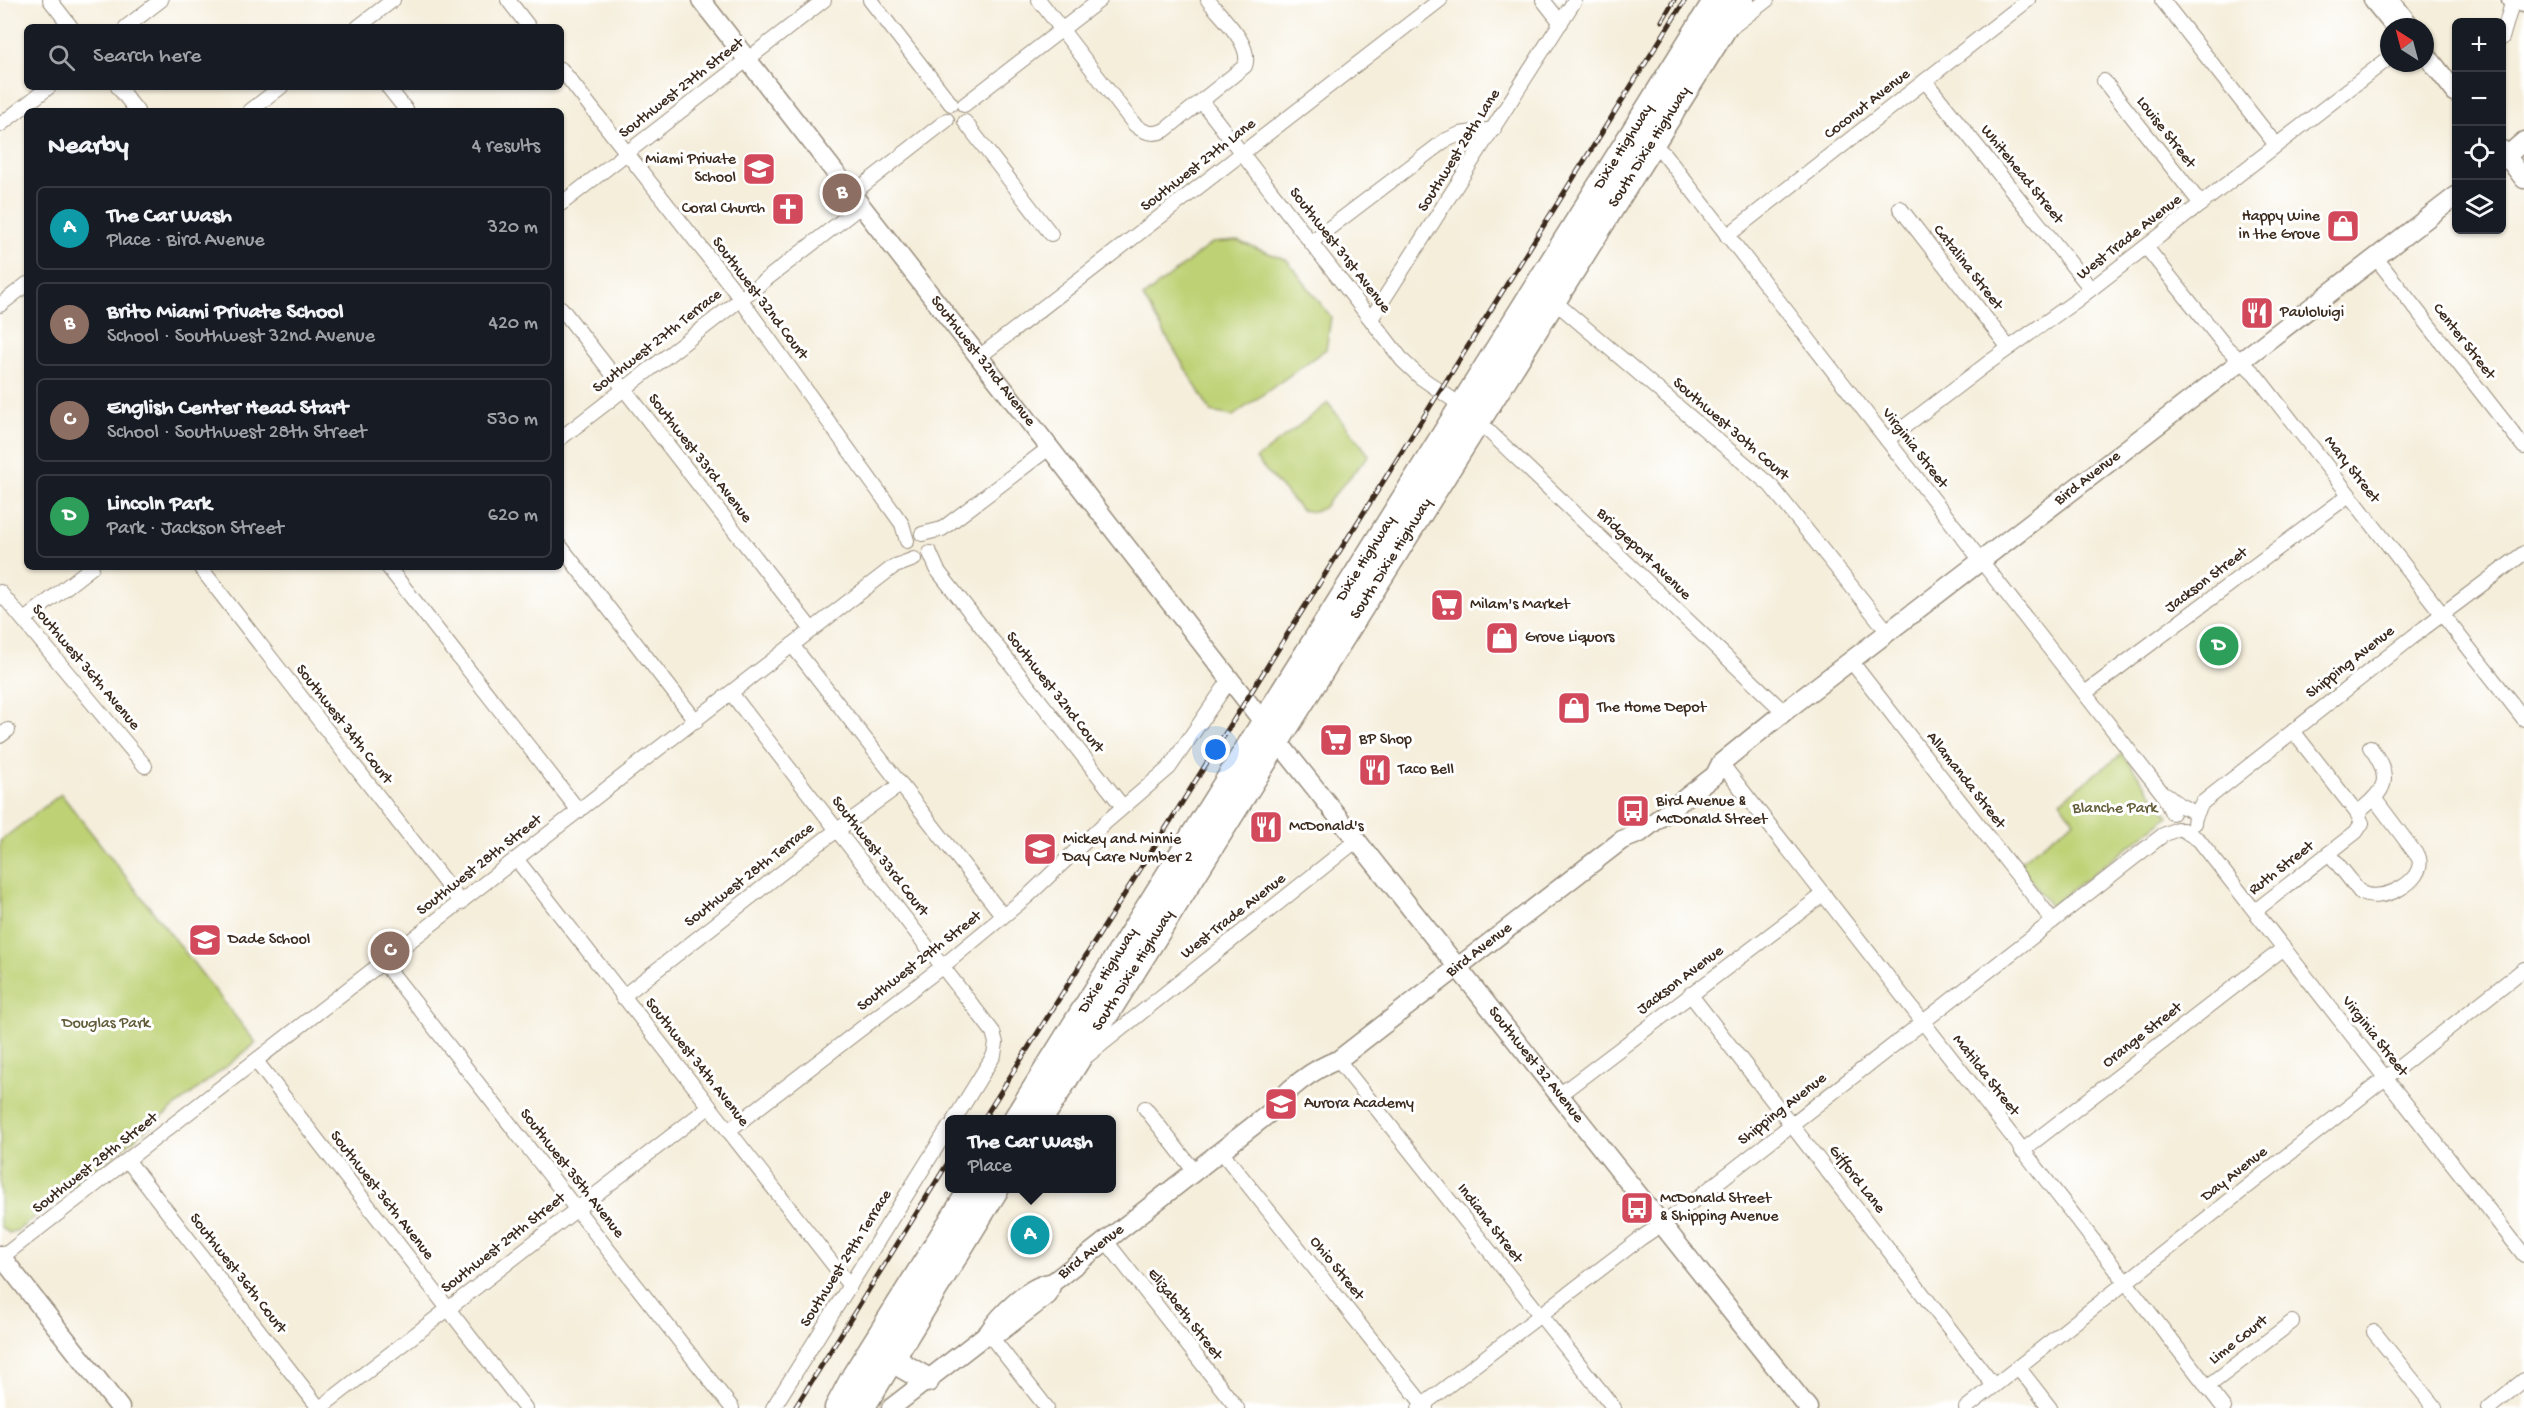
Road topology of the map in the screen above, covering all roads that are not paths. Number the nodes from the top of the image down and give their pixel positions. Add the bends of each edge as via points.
1 (50, 0) edge
2 (161, 0) edge
3 (393, 0) edge
4 (508, 0) edge
5 (701, 0) edge
6 (824, 0) edge
7 (870, 0) edge
8 (1039, 0) edge
9 (1100, 0) edge
10 (1208, 0) edge
11 (1440, 0) edge
12 (1543, 0) edge
13 (1575, 0) edge
14 (1716, 0) edge
15 (1742, 0) edge
16 (1767, 0) edge
17 (2028, 0) edge
18 (2162, 0) edge
19 (2374, 0) edge
20 (2512, 0) edge
21 (2394, 2) edge
22 (2524, 3) edge
23 (2388, 18) edge
24 (2404, 18) edge
25 (1561, 23) junction
26 (2506, 23) edge
27 (69, 24) edge
28 (130, 24) edge
29 (362, 24) edge
30 (527, 24) edge
31 (1062, 30) junction
32 (1720, 35) junction
33 (748, 59) junction
34 (2380, 65) edge
35 (2434, 65) edge
36 (564, 73) edge
37 (1925, 81) junction
38 (2104, 81) dead end
39 (2452, 87) edge
40 (45, 90) edge
41 (120, 90) edge
42 (277, 90) edge
43 (390, 90) edge
44 (1202, 102) junction
45 (957, 105) junction
46 (135, 108) edge
47 (254, 108) edge
48 (404, 108) edge
49 (947, 120) junction
50 (965, 122) junction
51 (0, 125) edge
52 (1494, 129) junction
53 (1643, 137) junction
54 (2524, 141) edge
55 (2276, 145) junction
56 (627, 153) junction
57 (2506, 153) edge
58 (1242, 154) junction
59 (2506, 158) edge
60 (2524, 179) edge
61 (857, 200) junction
62 (2452, 200) edge
63 (564, 202) edge
64 (2201, 204) junction
65 (1900, 208) dead end
66 (1051, 234) dead end
67 (1727, 236) junction
68 (1311, 242) junction
69 (2146, 247) junction
70 (2376, 258) junction
71 (24, 286) edge
72 (2091, 289) junction
73 (740, 299) junction
74 (1554, 301) junction
75 (0, 305) edge
76 (564, 312) edge
77 (1371, 318) junction
78 (2009, 348) junction
79 (979, 357) junction
80 (2241, 361) junction
81 (624, 389) junction
82 (1470, 414) junction
83 (564, 436) edge
84 (1887, 440) junction
85 (2524, 447) edge
86 (1049, 448) junction
87 (2349, 495) junction
88 (942, 529) junction
89 (913, 539) junction
90 (564, 551) edge
91 (2524, 553) edge
92 (924, 555) junction
93 (1981, 560) junction
94 (893, 567) junction
95 (88, 570) edge
96 (202, 570) edge
97 (393, 570) edge
98 (0, 592) edge
99 (2443, 615) junction
100 (24, 620) junction
101 (812, 630) junction
102 (1888, 632) junction
103 (792, 645) junction
104 (1851, 661) junction
105 (1231, 678) junction
106 (731, 693) junction
107 (2085, 693) junction
108 (1784, 712) junction
109 (2524, 719) edge
110 (696, 721) junction
111 (2293, 730) junction
112 (1271, 731) junction
113 (2370, 747) dead end
114 (1721, 763) junction
115 (145, 766) dead end
116 (901, 784) junction
117 (2374, 798) junction
118 (1123, 807) junction
119 (579, 811) junction
120 (2357, 813) junction
121 (2183, 818) junction
122 (837, 830) junction
123 (1357, 840) junction
124 (2329, 853) junction
125 (517, 860) junction
126 (1824, 894) junction
127 (460, 903) junction
128 (2255, 911) junction
129 (1004, 916) junction
130 (2053, 921) junction
131 (2284, 948) junction
132 (383, 962) junction
133 (943, 966) junction
134 (1458, 966) junction
135 (2524, 969) edge
136 (1690, 994) junction
137 (622, 997) junction
138 (1121, 1014) junction
139 (1923, 1022) junction
140 (1338, 1060) junction
141 (256, 1061) junction
142 (2385, 1078) junction
143 (1559, 1095) junction
144 (709, 1107) junction
145 (1145, 1108) dead end
146 (956, 1115) edge
147 (1018, 1115) edge
148 (1043, 1115) edge
149 (1791, 1124) junction
150 (728, 1131) junction
151 (945, 1133) edge
152 (1221, 1151) junction
153 (2022, 1151) junction
154 (128, 1161) junction
155 (1195, 1172) junction
156 (969, 1193) edge
157 (994, 1193) edge
158 (577, 1208) junction
159 (1662, 1224) junction
160 (1106, 1241) junction
161 (2524, 1255) edge
162 (1, 1256) edge
163 (2124, 1282) junction
164 (850, 1286) junction
165 (448, 1309) junction
166 (1540, 1315) junction
167 (2292, 1322) dead end
168 (2374, 1332) dead end
169 (988, 1333) junction
170 (894, 1353) junction
171 (2018, 1367) junction
172 (927, 1380) junction
173 (2524, 1380) edge
174 (1994, 1386) junction
175 (2207, 1387) junction
176 (1423, 1407) edge
177 (120, 1408) edge
178 (320, 1408) edge
179 (525, 1408) edge
180 (732, 1408) edge
181 (773, 1408) edge
182 (837, 1408) edge
183 (862, 1408) edge
184 (891, 1408) edge
185 (1047, 1408) edge
186 (1237, 1408) edge
187 (1614, 1408) edge
188 (1808, 1408) edge
189 (1966, 1408) edge
190 (2050, 1408) edge
191 (2224, 1408) edge
192 (2435, 1408) edge
193 (2488, 1408) edge

1 - 27 street
2 - 28 street
3 - 29 street
4 - 30 street
5 - 33 street, Southwest 32nd Avenue
6 - 33 street, Southwest 27th Street
7 - 45 street
8 - 31 street
9 - 31 street
10 - 44 street via 1240,42 1247,58 1242,71
11 - 58 street, Southwest 27th Lane
12 - 25 street
13 - 25 street, Southwest 28th Lane
14 - 53 highway, Dixie Highway
15 - 32 highway, South Dixie Highway
16 - 32 street
17 - 37 street, Coconut Avenue
18 - 55 street
19 - 21 street via 2383,5
19 - 23 street
20 - 22 street
20 - 26 street
21 - 24 street
25 - 52 street, Southwest 28th Lane
31 - 44 street via 1134,123 1148,133 1165,130
31 - 45 street
32 - 53 highway, South Dixie Highway
33 - 56 street, Southwest 27th Street
33 - 61 street, Southwest 32nd Avenue
34 - 55 street, West Trade Avenue
35 - 39 street
36 - 56 street, Southwest 32nd Court
37 - 67 street, Coconut Avenue
37 - 72 street, Whitehead Street
38 - 64 street, Louise Street
40 - 51 street
41 - 46 street
42 - 47 street
43 - 48 street
44 - 58 street, Southwest 31st Avenue
45 - 49 street via 946,110
45 - 50 street via 968,112
49 - 50 street via 956,125
49 - 61 street, Southwest 27th Terrace
50 - 66 street
52 - 68 street via 1460,134 1444,141
52 - 77 street, Southwest 28th Lane
53 - 67 street, Virginia Street via 1664,154
53 - 74 highway, South Dixie Highway
53 - 82 highway, Dixie Highway
54 - 57 street
55 - 64 street, West Trade Avenue
56 - 63 street, Southwest 27th Street
56 - 73 street, Southwest 32nd Court
58 - 68 street, Southwest 31st Avenue
58 - 79 street, Southwest 27th Lane
59 - 60 street
61 - 73 street, Southwest 27th Terrace
61 - 79 street, Southwest 32nd Avenue
62 - 70 street, Bird Avenue
64 - 69 street, West Trade Avenue
65 - 78 street, Catalina Street
67 - 84 street, Virginia Street
68 - 77 street, Southwest 31st Avenue
69 - 72 street, West Trade Avenue
69 - 80 street, Mary Street
70 - 80 street, Bird Avenue
70 - 85 street, Center Street
71 - 75 street
72 - 78 street, West Trade Avenue
73 - 81 street, Southwest 27th Terrace
73 - 89 street, Southwest 32nd Court
74 - 82 highway, South Dixie Highway
74 - 102 street, Southwest 30th Court via 1771,486
76 - 81 street, Southwest 33rd Avenue
77 - 82 street, Southwest 31st Avenue via 1415,373
78 - 84 street, West Trade Avenue
79 - 86 street, Southwest 32nd Avenue
80 - 87 street, Mary Street
80 - 93 street, Bird Avenue
81 - 83 street, Southwest 27th Terrace
81 - 101 street, Southwest 33rd Avenue
82 - 108 street, Bridgeport Avenue
82 - 112 highway, Dixie Highway
84 - 93 street, Virginia Street
86 - 88 street
86 - 105 street, Southwest 32nd Avenue
87 - 99 street, Mary Street
87 - 107 street, Jackson Street
88 - 89 street
88 - 92 street
89 - 92 street via 928,538
89 - 92 street via 908,555
89 - 94 street, Southwest 28th Street
90 - 110 street
91 - 99 street, Shipping Avenue
92 - 94 street, Southwest 28th Street
92 - 118 street, Southwest 32nd Court
93 - 102 street, Bird Avenue
93 - 107 street, Virginia Street
94 - 101 street, Southwest 28th Street
95 - 100 street
96 - 127 street, Southwest 34th Court
97 - 119 street
98 - 100 street, Southwest 36th Avenue
99 - 109 street, Mary Street
99 - 111 street, Shipping Avenue
100 - 115 street, Southwest 36th Avenue
101 - 103 street, Southwest 28th Street
102 - 104 street, Bird Avenue
103 - 106 street, Southwest 28th Street
103 - 116 street
104 - 108 street, Bird Avenue
104 - 130 street, Allamanda Street
105 - 112 street, Southwest 32nd Avenue
105 - 118 street via 1178,759
106 - 110 street, Southwest 28th Street
106 - 122 street, Southwest 33rd Court
107 - 121 street, Virginia Street
108 - 114 street, Bird Avenue
110 - 119 street, Southwest 28th Street
111 - 120 street
111 - 121 street, Shipping Avenue via 2202,803 2198,802
112 - 123 street, Southwest 32 Avenue
112 - 138 highway, South Dixie Highway
112 - 147 highway, Dixie Highway
113 - 117 street via 2383,764 2385,774
114 - 126 street, Matilda Street
114 - 134 street, Bird Avenue via 1709,766 1633,825 1622,840
116 - 122 street, Southwest 28th Terrace
116 - 129 street
117 - 120 street
117 - 124 street via 2416,852 2420,866 2412,878 2395,891 2371,896 2360,892
118 - 129 street, Southwest 29th Street
119 - 125 street, Southwest 28th Street
120 - 124 street, Ruth Street via 2361,827
121 - 128 street, Virginia Street
121 - 130 street, Shipping Avenue
122 - 133 street, Southwest 33rd Court
122 - 137 street, Southwest 28th Terrace
123 - 134 street, Southwest 32 Avenue
123 - 138 street, West Trade Avenue
124 - 128 street, Ruth Street
125 - 127 street, Southwest 28th Street
125 - 137 street, Southwest 34th Avenue
126 - 136 street, Jackson Avenue
126 - 139 street, Matilda Street
127 - 132 street, Southwest 28th Street
128 - 131 street, Virginia Street
129 - 133 street, Southwest 29th Street
130 - 139 street, Shipping Avenue
131 - 142 street, Virginia Street
131 - 153 street, Orange Street
132 - 141 street, Southwest 28th Street
132 - 158 street, Southwest 35th Avenue
133 - 146 street, Southwest 33rd Court via 987,1022 996,1043 994,1055
133 - 150 street, Southwest 29th Street
134 - 140 street, Bird Avenue
134 - 143 street, Southwest 32 Avenue
135 - 142 street, Day Avenue
136 - 143 street, Jackson Avenue
136 - 149 street, Gifford Lane
137 - 144 street, Southwest 34th Avenue
138 - 148 highway, South Dixie Highway via 1075,1064
139 - 149 street, Shipping Avenue
139 - 153 street, Matilda Street
140 - 152 street, Bird Avenue via 1324,1065
140 - 166 street, Indiana Street
141 - 154 street, Southwest 28th Street
141 - 165 street, Southwest 36th Avenue
142 - 161 street, Virginia Street
142 - 163 street, Day Avenue
143 - 159 street, Southwest 32 Avenue
144 - 150 street, Southwest 34th Avenue
144 - 158 street, Southwest 29th Street
145 - 155 street
149 - 159 street, Shipping Avenue
149 - 174 street, Gifford Lane
150 - 164 street, Southwest 34th Avenue
151 - 164 street, Southwest 29th Terrace
152 - 155 street, Bird Avenue
152 - 176 street, Ohio Street
153 - 163 street, Matilda Street
154 - 162 street, Southwest 28th Street
154 - 178 street, Southwest 36th Court
155 - 160 street, Bird Avenue
156 - 182 highway
157 - 170 highway
158 - 165 street, Southwest 29th Street
158 - 180 street, Southwest 35th Avenue
159 - 166 street, Shipping Avenue
159 - 188 street, Southwest 32 Avenue
160 - 169 street, Bird Avenue via 1052,1283 1042,1283 1026,1295 999,1317
160 - 186 street, Elizabeth Street
162 - 177 street
163 - 171 street, Day Avenue
163 - 175 street, Matilda Street
164 - 181 street, Southwest 29th Terrace
165 - 178 street, Southwest 29th Street
165 - 179 street, Southwest 36th Avenue
166 - 176 street, Shipping Avenue
166 - 187 street, Indiana Street
167 - 175 street, Lime Court
168 - 192 street
169 - 172 street, Bird Avenue
169 - 185 street
170 - 172 highway via 901,1365
170 - 183 highway
171 - 174 street, Day Avenue
171 - 190 street
172 - 184 street, Bird Avenue
173 - 193 street
174 - 189 street, Day Avenue
175 - 191 street, Matilda Street

